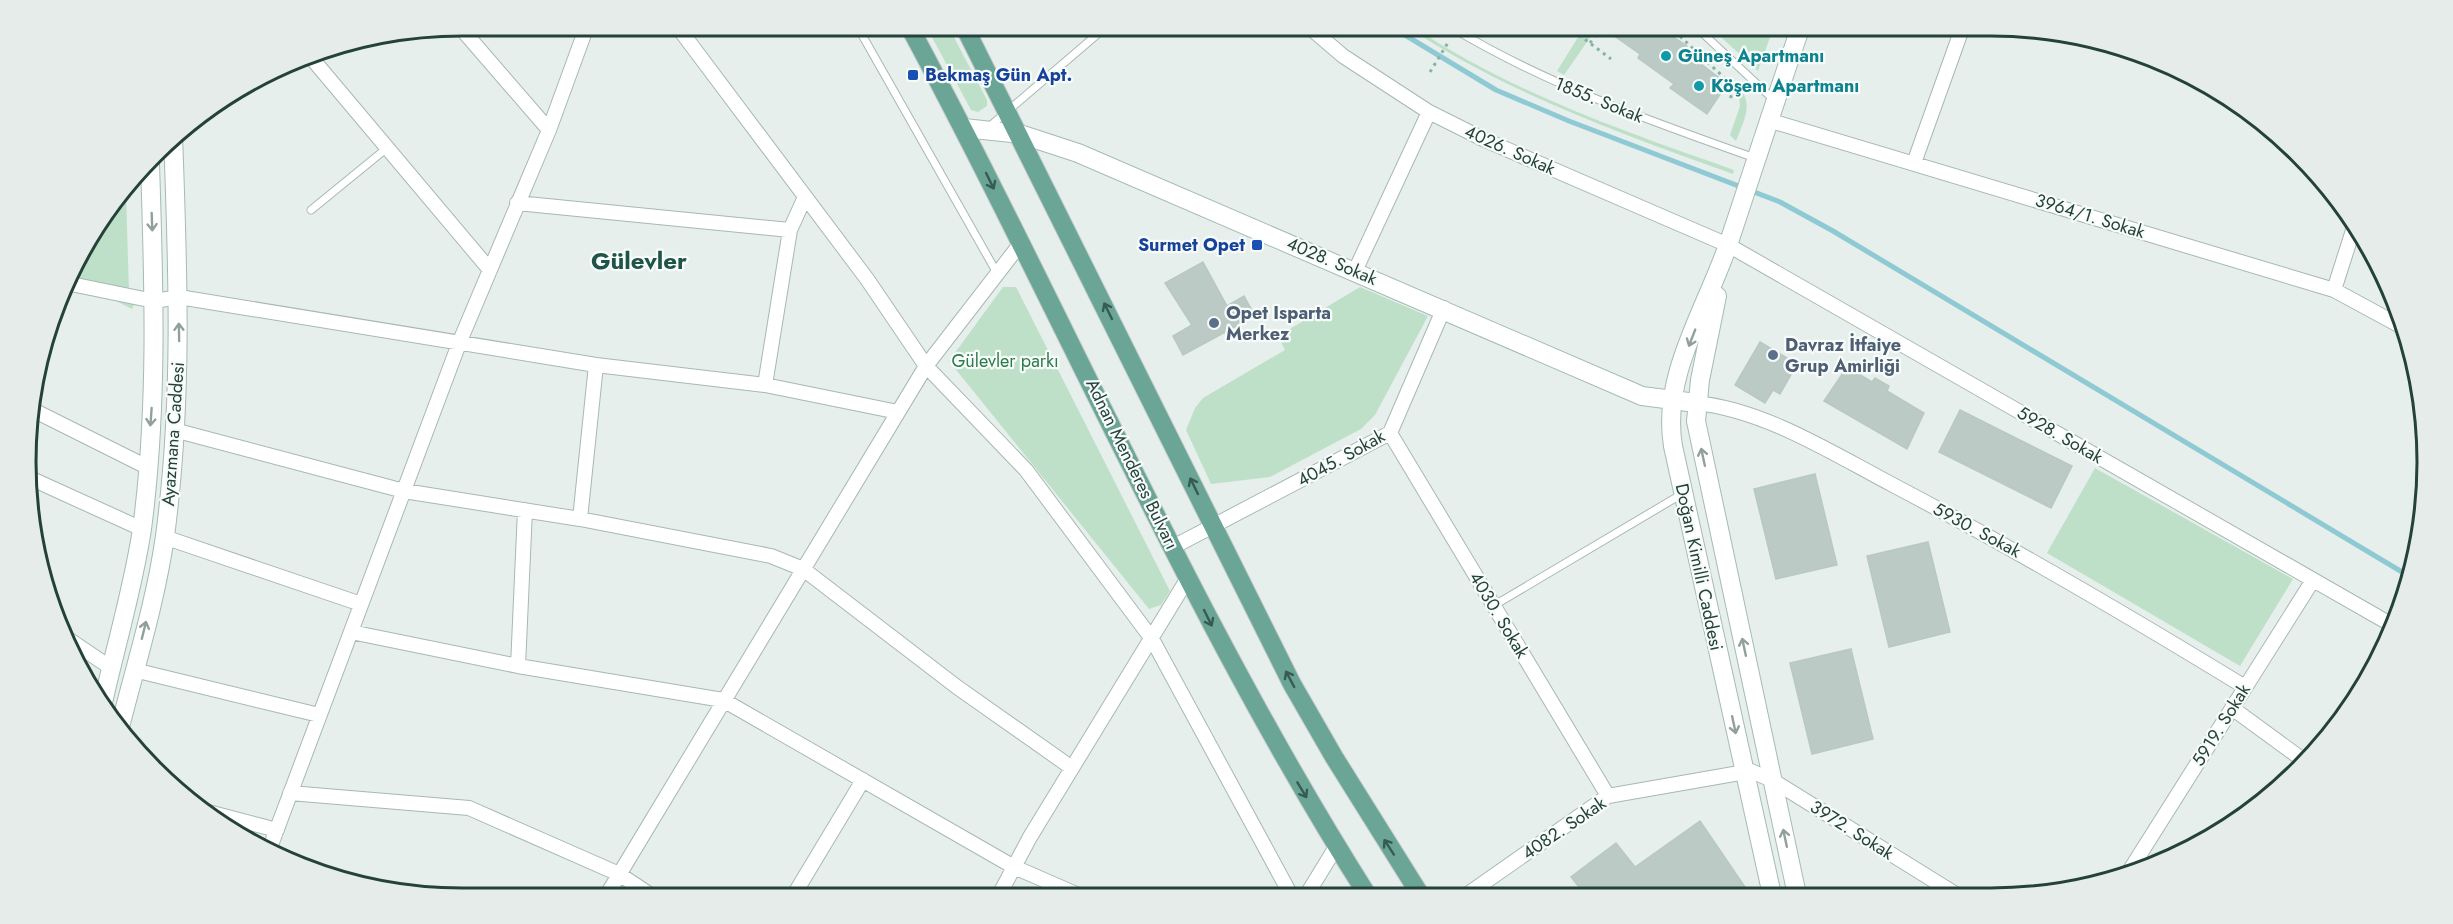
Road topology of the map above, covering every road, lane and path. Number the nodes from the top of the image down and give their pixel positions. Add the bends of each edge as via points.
1 (468, 36) edge
2 (583, 36) edge
3 (684, 36) edge
4 (863, 36) edge
5 (914, 36) edge
6 (969, 36) edge
7 (1095, 36) edge
8 (1320, 36) edge
9 (1470, 36) edge
10 (1581, 36) edge
11 (1595, 36) edge
12 (1680, 36) edge
13 (1706, 36) edge
14 (1798, 36) edge
15 (1959, 36) edge
16 (1449, 41) dead end
17 (1590, 43) junction
18 (1611, 59) dead end
19 (315, 62) edge
20 (1430, 72) dead end
21 (1730, 99) dead end
22 (1775, 101) junction
23 (1009, 111) junction
24 (1429, 112) junction
25 (1768, 120) junction
26 (964, 128) junction
27 (986, 129) junction
28 (549, 130) junction
29 (1020, 134) junction
30 (387, 147) junction
31 (174, 149) edge
32 (1755, 158) junction
33 (1914, 163) junction
34 (150, 172) edge
35 (805, 197) junction
36 (517, 203) junction
37 (312, 210) dead end
38 (790, 230) junction
39 (2351, 235) edge
40 (1021, 243) junction
41 (1728, 244) junction
42 (490, 270) junction
43 (1355, 271) junction
44 (997, 273) junction
45 (75, 285) edge
46 (2334, 290) junction
47 (179, 297) junction
48 (154, 301) junction
49 (1444, 308) junction
50 (2393, 321) edge
51 (460, 341) junction
52 (596, 365) junction
53 (926, 366) junction
54 (765, 385) junction
55 (1670, 400) junction
56 (1696, 403) junction
57 (898, 412) junction
58 (39, 413) edge
59 (174, 430) junction
60 (1390, 433) junction
61 (147, 467) junction
62 (37, 481) edge
63 (404, 491) junction
64 (1683, 493) junction
65 (525, 510) junction
66 (580, 519) junction
67 (1213, 526) junction
68 (142, 529) junction
69 (164, 537) junction
70 (1173, 547) junction
71 (803, 569) junction
72 (1188, 578) junction
73 (2313, 580) junction
74 (361, 604) junction
75 (1493, 606) junction
76 (2386, 622) edge
77 (351, 633) junction
78 (1152, 639) junction
79 (78, 645) edge
80 (518, 666) junction
81 (111, 668) junction
82 (134, 670) junction
83 (2245, 687) junction
84 (105, 694) edge
85 (723, 700) junction
86 (2232, 708) junction
87 (319, 715) junction
88 (122, 718) edge
89 (2298, 756) edge
90 (1072, 768) junction
91 (1744, 771) junction
92 (863, 780) junction
93 (1772, 780) junction
94 (290, 793) junction
95 (1608, 796) junction
96 (226, 816) edge
97 (276, 830) junction
98 (272, 843) edge
99 (1336, 847) junction
100 (2135, 863) edge
101 (1014, 867) junction
102 (619, 874) junction
103 (611, 888) edge
104 (640, 888) edge
105 (798, 888) edge
106 (1003, 888) edge
107 (1062, 888) edge
108 (1287, 888) edge
109 (1311, 888) edge
110 (1363, 888) edge
111 (1416, 888) edge
112 (1476, 888) edge
113 (1770, 888) edge
114 (1795, 888) edge
115 (1946, 888) edge

1 - 28 street
2 - 28 street
3 - 35 street
4 - 44 lane
5 - 26 main road, Adnan Menderes Bulvarı
6 - 23 main road
7 - 23 lane
8 - 24 street, 4026. Sokak via 1343,56
9 - 32 lane, 1855. Sokak via 1535,73 1594,99
10 - 17 path
11 - 17 path
12 - 21 path via 1732,85
13 - 22 lane
14 - 22 main road, Doğan Kimilli Caddesi
15 - 33 street
16 - 20 path
17 - 18 path
19 - 30 street
22 - 25 main road, Doğan Kimilli Caddesi
23 - 27 lane
23 - 29 main road
24 - 41 street, 4026. Sokak
24 - 43 street
25 - 32 main road, Doğan Kimilli Caddesi
25 - 33 street, 3964/1. Sokak
26 - 27 main road, 4028. Sokak
26 -> 40 main road, Adnan Menderes Bulvarı
27 - 29 main road, 4028. Sokak
28 - 36 street
29 - 43 main road, 4028. Sokak via 1078,153
67 -> 29 main road
30 - 37 lane
30 - 42 street
31 - 47 main road, Ayazmana Caddesi
32 - 41 main road, Doğan Kimilli Caddesi
33 - 46 street, 3964/1. Sokak
34 -> 48 main road, Ayazmana Caddesi
35 - 38 street
35 - 53 street
36 - 38 street
36 - 42 street
38 - 54 street
39 - 46 street
40 - 44 street
40 - 70 main road, Adnan Menderes Bulvarı
41 -> 55 main road, Doğan Kimilli Caddesi
41 - 56 main road, Doğan Kimilli Caddesi
41 - 73 street, 5928. Sokak
42 - 51 street
43 - 49 main road, 4028. Sokak
44 - 53 street
45 - 48 street
46 - 50 street, 3964/1. Sokak
47 - 48 street
47 - 51 street
59 -> 47 main road, Ayazmana Caddesi
48 -> 61 main road, Ayazmana Caddesi via 154,373
49 - 55 main road, 4028. Sokak via 1642,396
49 - 60 street, 4045. Sokak
51 - 52 street
51 - 63 street
52 - 54 street
52 - 66 street
53 - 57 street
53 - 78 street via 1026,470
54 - 57 street
55 - 56 main road, 4028. Sokak
55 - 64 main road, Doğan Kimilli Caddesi via 1670,428
56 - 83 street, 5930. Sokak via 1762,420 1869,472 2034,560
93 -> 56 main road, Doğan Kimilli Caddesi via 1699,438
57 - 71 street
58 - 61 street
59 - 63 street
59 - 69 main road, Ayazmana Caddesi
60 - 67 street, 4045. Sokak
60 - 75 street, 4030. Sokak
61 - 68 main road, Ayazmana Caddesi
62 - 68 street
63 - 65 street
63 - 74 street
64 - 75 lane
64 -> 91 main road, Doğan Kimilli Caddesi
65 - 66 street
65 - 80 street
66 - 71 street via 771,556
67 - 70 street, 4045. Sokak
111 -> 67 main road via 1316,726
68 - 81 main road, Ayazmana Caddesi
69 - 74 street
82 -> 69 main road, Ayazmana Caddesi
70 - 72 main road, Adnan Menderes Bulvarı
71 - 85 street
71 - 90 street via 957,687
72 - 78 street
72 -> 99 main road, Adnan Menderes Bulvarı via 1290,770
73 - 76 street, 5928. Sokak
73 - 83 street, 5919. Sokak
74 - 77 street
75 - 95 street, 4030. Sokak
77 - 80 street
77 - 87 street
78 - 90 street
78 - 108 street
79 - 81 street
80 - 85 street
81 - 84 main road, Ayazmana Caddesi
82 - 87 street
82 - 88 main road, Ayazmana Caddesi
83 - 86 street, 5919. Sokak
85 - 92 street
85 - 102 street
86 - 89 street
86 - 100 street, 5919. Sokak
87 - 94 street
90 - 101 street
91 - 93 street, 3972. Sokak
91 - 95 street, 4082. Sokak
91 - 113 main road, Doğan Kimilli Caddesi
92 - 101 street
92 - 105 street
114 -> 93 main road, Doğan Kimilli Caddesi
93 - 115 street, 3972. Sokak
94 - 97 street
94 - 102 street via 469,808
95 - 112 street, 4082. Sokak
96 - 97 street
97 - 98 street
99 - 109 street
99 - 110 main road, Adnan Menderes Bulvarı
101 - 106 street
101 - 107 street
102 - 103 street
102 - 104 street

